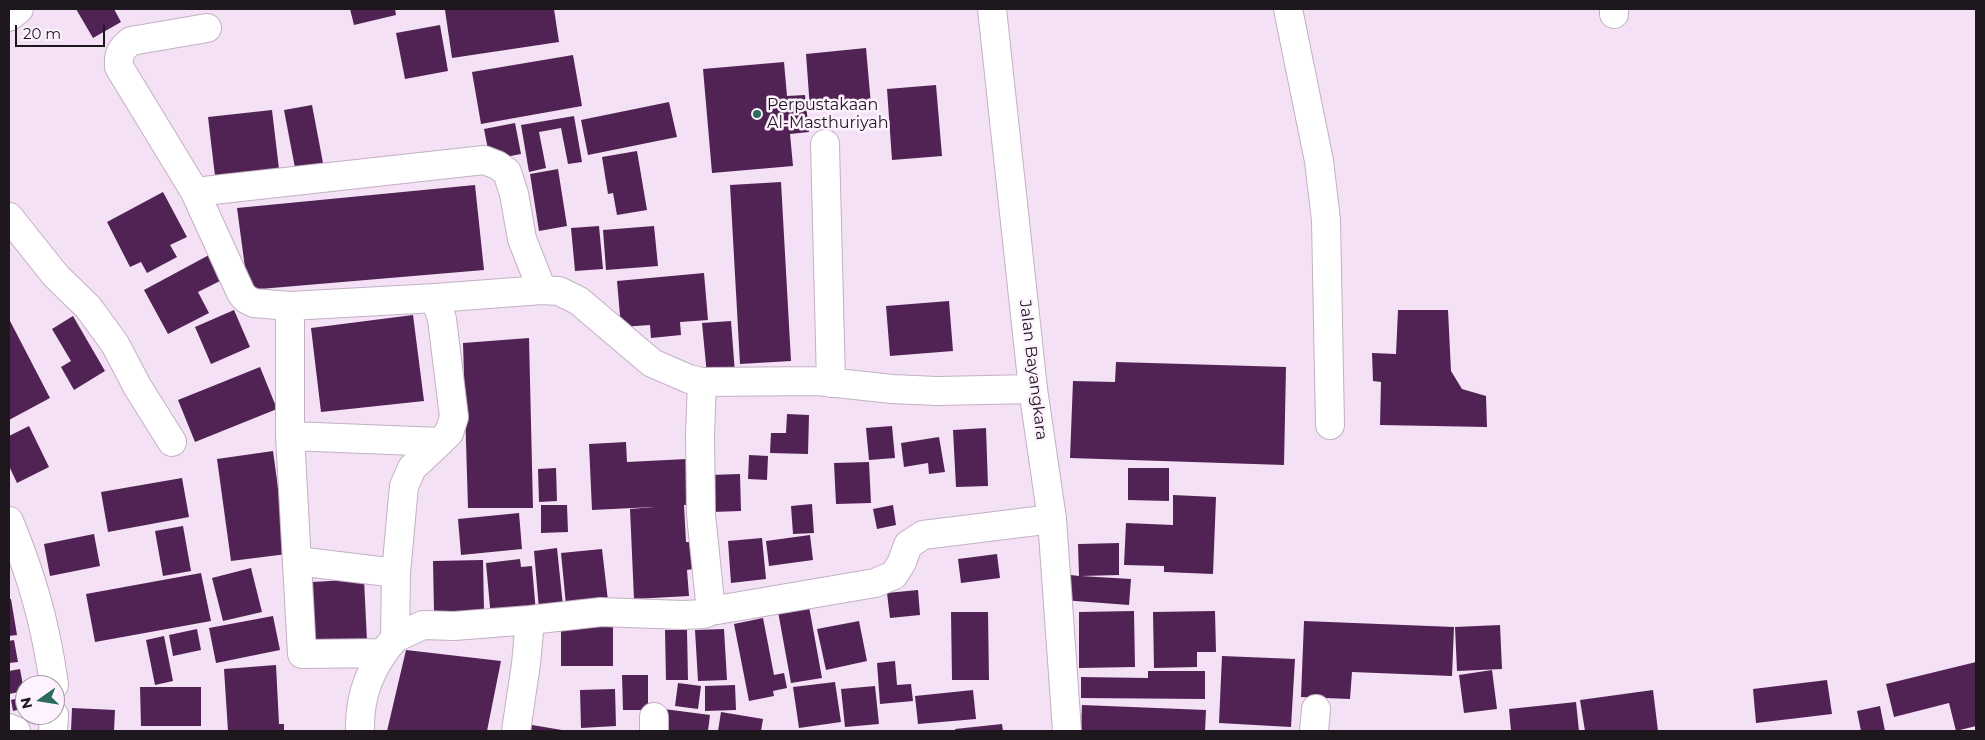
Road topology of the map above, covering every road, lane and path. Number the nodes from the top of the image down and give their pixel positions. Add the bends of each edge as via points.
1 (19, 9) edge
2 (992, 9) edge
3 (1288, 9) edge
4 (9, 17) edge
5 (207, 28) dead end
6 (824, 144) dead end
7 (195, 192) junction
8 (9, 217) edge
9 (542, 290) junction
10 (435, 298) junction
11 (290, 306) junction
12 (702, 382) junction
13 (831, 382) junction
14 (1033, 389) junction
15 (1330, 425) dead end
16 (290, 436) junction
17 (172, 442) dead end
18 (440, 442) junction
19 (1052, 519) junction
20 (9, 521) edge
21 (297, 561) junction
22 (396, 573) junction
23 (711, 611) junction
24 (530, 620) junction
25 (389, 646) junction
26 (52, 675) edge
27 (9, 728) edge
28 (16, 731) edge
29 (360, 731) edge
30 (516, 731) edge
31 (1066, 731) edge

1 - 4 main road
2 - 14 main road, Jalan Bayangkara
3 - 15 main road via 1319,162 1326,220
5 - 7 main road via 131,41 121,48 118,55 119,67
6 - 13 main road
7 - 9 main road via 484,160 506,172 514,194 522,239
7 - 11 main road via 246,299 254,303
8 - 17 main road via 56,276 88,307 115,344
9 - 10 main road
9 - 12 main road via 559,290 579,301 652,363
10 - 11 main road
10 - 18 main road via 442,320 454,417 449,433
11 - 16 main road
12 - 13 main road
12 - 23 main road via 701,515
13 - 14 main road via 937,391
14 - 19 main road, Jalan Bayangkara
16 - 18 main road
16 - 21 main road
18 - 22 main road via 419,460 406,477
19 - 23 main road via 923,536 908,545 894,575 875,583
19 - 31 main road, Jalan Bayangkara
20 - 26 main road via 43,620
21 - 22 main road
21 - 25 main road via 302,654
22 - 25 main road
23 - 24 main road via 684,615 602,612
24 - 25 main road via 423,625
24 - 30 main road
25 - 29 main road via 366,686 360,711
27 - 28 main road

